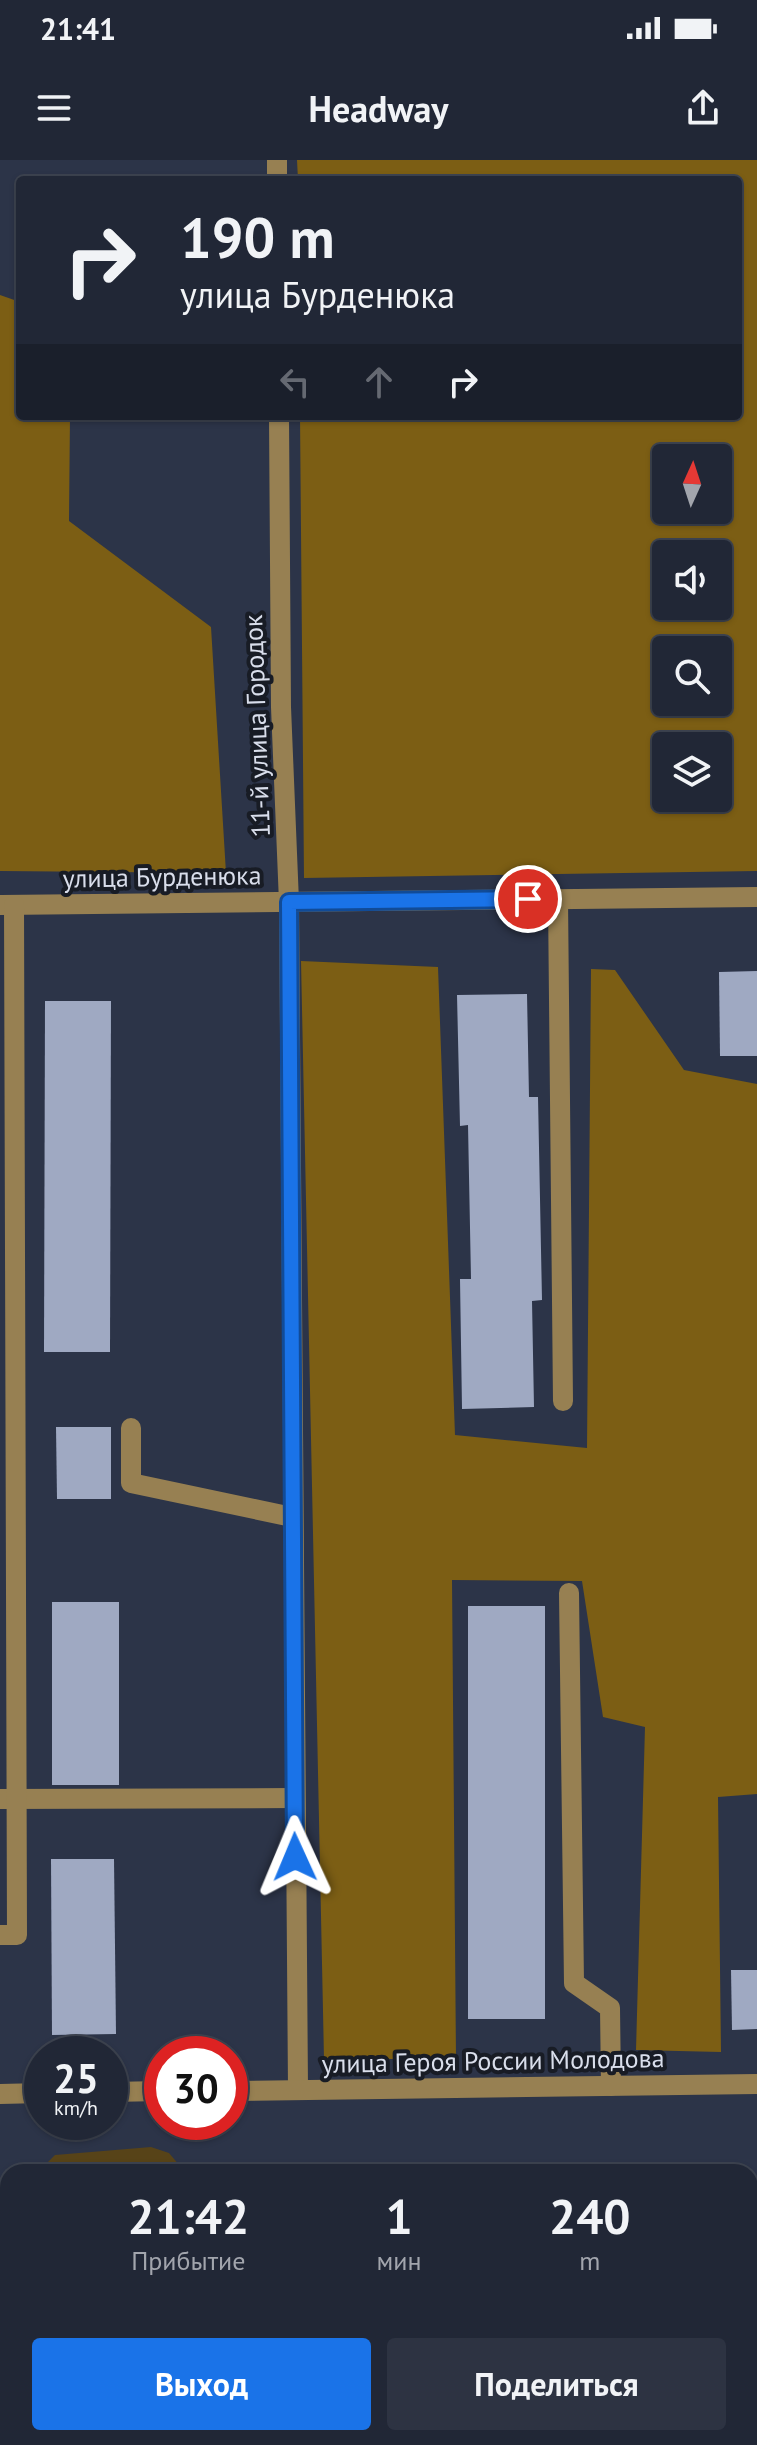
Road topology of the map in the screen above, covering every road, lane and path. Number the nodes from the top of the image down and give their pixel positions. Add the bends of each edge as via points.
1 (279, 420) edge
2 (757, 897) edge
3 (558, 899) junction
4 (289, 902) junction
5 (7, 905) edge
6 (8, 1378) edge
7 (563, 1401) dead end
8 (131, 1428) dead end
9 (292, 1517) junction
10 (569, 1593) dead end
11 (294, 1798) junction
12 (8, 1799) edge
13 (0, 1935) edge
14 (757, 2084) edge
15 (611, 2086) junction
16 (298, 2090) junction
17 (248, 2091) edge
18 (24, 2093) edge
19 (0, 2094) edge

1 - 4 street, 11-й улица Городок
2 - 3 street, улица Бурденюка
3 - 4 street, улица Бурденюка
3 - 7 street
4 - 5 street, улица Бурденюка
4 - 9 street, 11-й улица Городок
5 - 6 street
6 - 12 street
8 - 9 street via 131,1483
9 - 11 street, 11-й улица Городок
10 - 15 street via 574,1983 610,2008
11 - 12 street
11 - 16 street, 11-й улица Городок
12 - 13 street via 17,1935
14 - 15 street, улица Героя России Молодова
15 - 16 street, улица Героя России Молодова
16 - 17 street, улица Героя России Молодова
18 - 19 street

